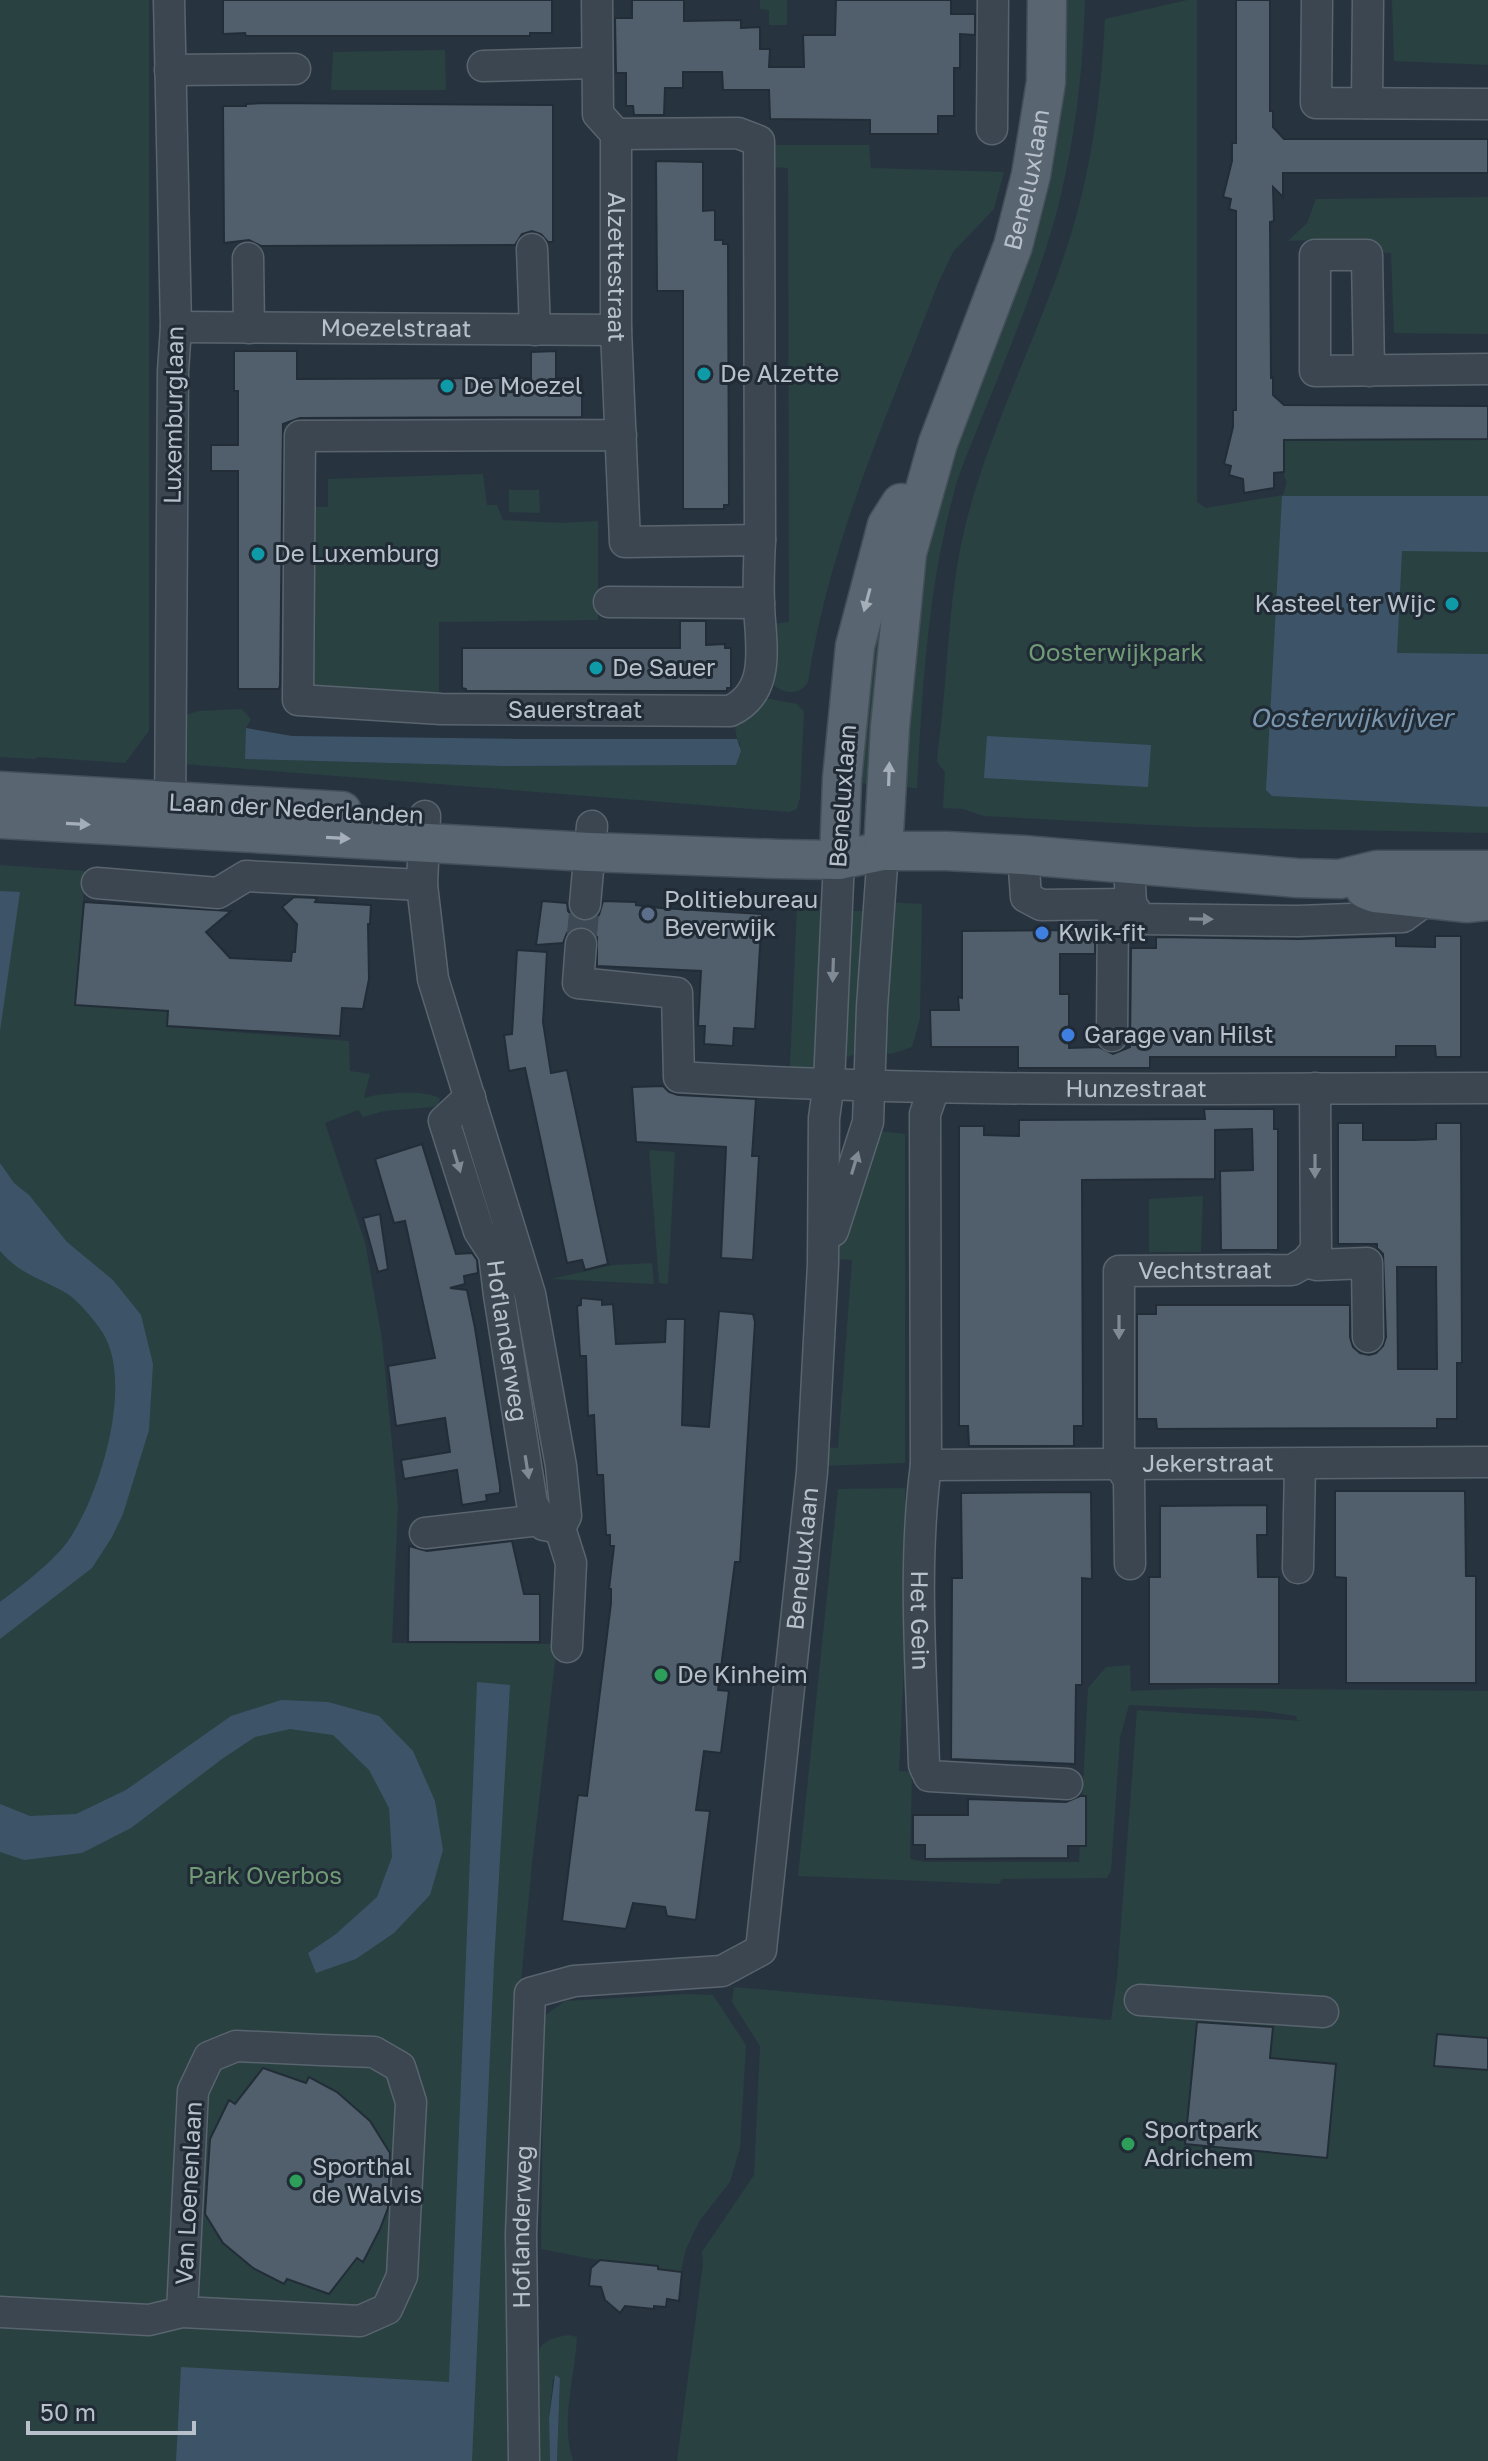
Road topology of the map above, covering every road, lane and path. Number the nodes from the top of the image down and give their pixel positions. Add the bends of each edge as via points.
1 (169, 0) edge
2 (597, 0) edge
3 (993, 0) edge
4 (1047, 0) edge
5 (1317, 0) edge
6 (1368, 0) edge
7 (597, 63) junction
8 (483, 66) dead end
9 (295, 69) dead end
10 (170, 70) junction
11 (1367, 103) junction
12 (1488, 104) edge
13 (992, 129) dead end
14 (616, 134) junction
15 (532, 249) dead end
16 (248, 258) dead end
17 (176, 327) junction
18 (249, 328) junction
19 (535, 330) junction
20 (616, 330) junction
21 (1488, 369) edge
22 (1369, 371) dead end
23 (621, 435) junction
24 (938, 443) junction
25 (760, 540) junction
26 (609, 602) dead end
27 (759, 603) junction
28 (0, 791) edge
29 (170, 815) junction
30 (0, 819) edge
31 (424, 829) junction
32 (589, 851) junction
33 (840, 851) junction
34 (883, 851) junction
35 (1023, 855) junction
36 (1129, 865) junction
37 (1488, 870) edge
38 (97, 883) dead end
39 (1420, 884) junction
40 (422, 885) junction
41 (1488, 901) edge
42 (585, 904) tunnel mouth
43 (1122, 904) junction
44 (581, 944) tunnel mouth
45 (1112, 1036) dead end
46 (829, 1083) junction
47 (868, 1084) junction
48 (934, 1088) junction
49 (1315, 1088) junction
50 (1488, 1088) edge
51 (1306, 1262) junction
52 (823, 1264) junction
53 (1368, 1337) dead end
54 (1488, 1462) edge
55 (1119, 1464) junction
56 (1300, 1464) junction
57 (926, 1465) junction
58 (549, 1514) junction
59 (425, 1533) dead end
60 (1130, 1564) dead end
61 (1298, 1568) dead end
62 (567, 1647) dead end
63 (1067, 1784) dead end
64 (530, 1993) joint
65 (1140, 2000) dead end
66 (1323, 2012) dead end
67 (0, 2312) edge
68 (182, 2312) junction
69 (524, 2461) edge

1 - 10 street, Luxemburglaan
2 - 7 street, Alzettestraat
3 - 13 street
4 - 24 main road, Beneluxlaan via 1046,82 1031,175 1013,246
5 - 11 street via 1316,103
6 - 11 street
7 - 8 street
7 - 14 street, Alzettestraat via 598,114
9 - 10 street
10 - 17 street, Luxemburglaan
11 - 12 street
14 - 20 street, Alzettestraat
14 - 25 street, Sauerstraat via 738,133 759,141
15 - 19 street
16 - 18 street
17 - 18 street, Moezelstraat
17 - 29 street, Luxemburglaan
18 - 19 street, Moezelstraat
19 - 20 street, Moezelstraat
20 - 23 street, Alzettestraat
21 - 22 street
23 - 25 street, Alzettestraat via 625,542
23 - 27 street, Sauerstraat via 300,436 298,700 441,709 730,711 745,704 763,666
24 -> 33 main road, Beneluxlaan via 887,525 855,646
34 -> 24 main road, Beneluxlaan via 907,553
25 - 27 street, Sauerstraat
26 - 27 street
28 - 29 main road, Laan der Nederlanden
30 -> 29 main road, Laan der Nederlanden
29 - 31 main road, Laan der Nederlanden
31 - 32 main road, Laan der Nederlanden
31 - 40 street, Hoflanderweg
32 - 33 main road, Laan der Nederlanden
32 - 42 street
33 - 34 main road, Laan der Nederlanden
33 -> 46 street, Beneluxlaan
34 - 35 main road, Laan der Nederlanden
34 - 47 street, Beneluxlaan
35 - 36 main road, Laan der Nederlanden
35 - 43 street via 1026,897 1041,905
36 - 39 main road, Laan der Nederlanden via 1340,879 1375,893
36 - 43 street
37 - 39 main road, Laan der Nederlanden
38 - 40 street via 218,893 246,876
39 - 41 main road, Laan der Nederlanden via 1467,903
43 -> 39 street via 1141,919 1403,917 1418,906
40 - 58 street, Hoflanderweg via 433,979 530,1294 561,1466
43 - 45 street
44 - 46 street, Hunzestraat via 578,983 677,993 679,1077
46 - 47 street, Hunzestraat
46 - 52 street, Beneluxlaan
47 - 48 street, Hunzestraat
52 -> 47 street, Beneluxlaan via 868,1122
48 - 49 street, Hunzestraat
48 - 57 street via 925,1114
49 - 50 street, Hunzestraat
49 -> 51 street, Vechtstraat via 1316,1250
51 - 53 street via 1367,1263
51 -> 55 street, Vechtstraat via 1292,1270 1119,1271
52 - 64 street, Beneluxlaan via 812,1472 761,1950 722,1971 574,1981
54 - 56 street, Jekerstraat
55 - 56 street, Jekerstraat
55 - 57 street, Jekerstraat
55 - 60 street via 1129,1480
56 - 61 street
57 - 63 street, Het Gein via 924,1765 929,1776
58 - 59 street
58 - 62 street, Hoflanderweg via 571,1563
64 - 69 street, Hoflanderweg via 521,2248
65 - 66 street
67 - 68 street, Van Loenenlaan via 149,2320
68 - 68 street, Van Loenenlaan via 360,2321 387,2309 402,2276 404,2244 411,2102 400,2067 374,2052 236,2046 209,2057 193,2091

